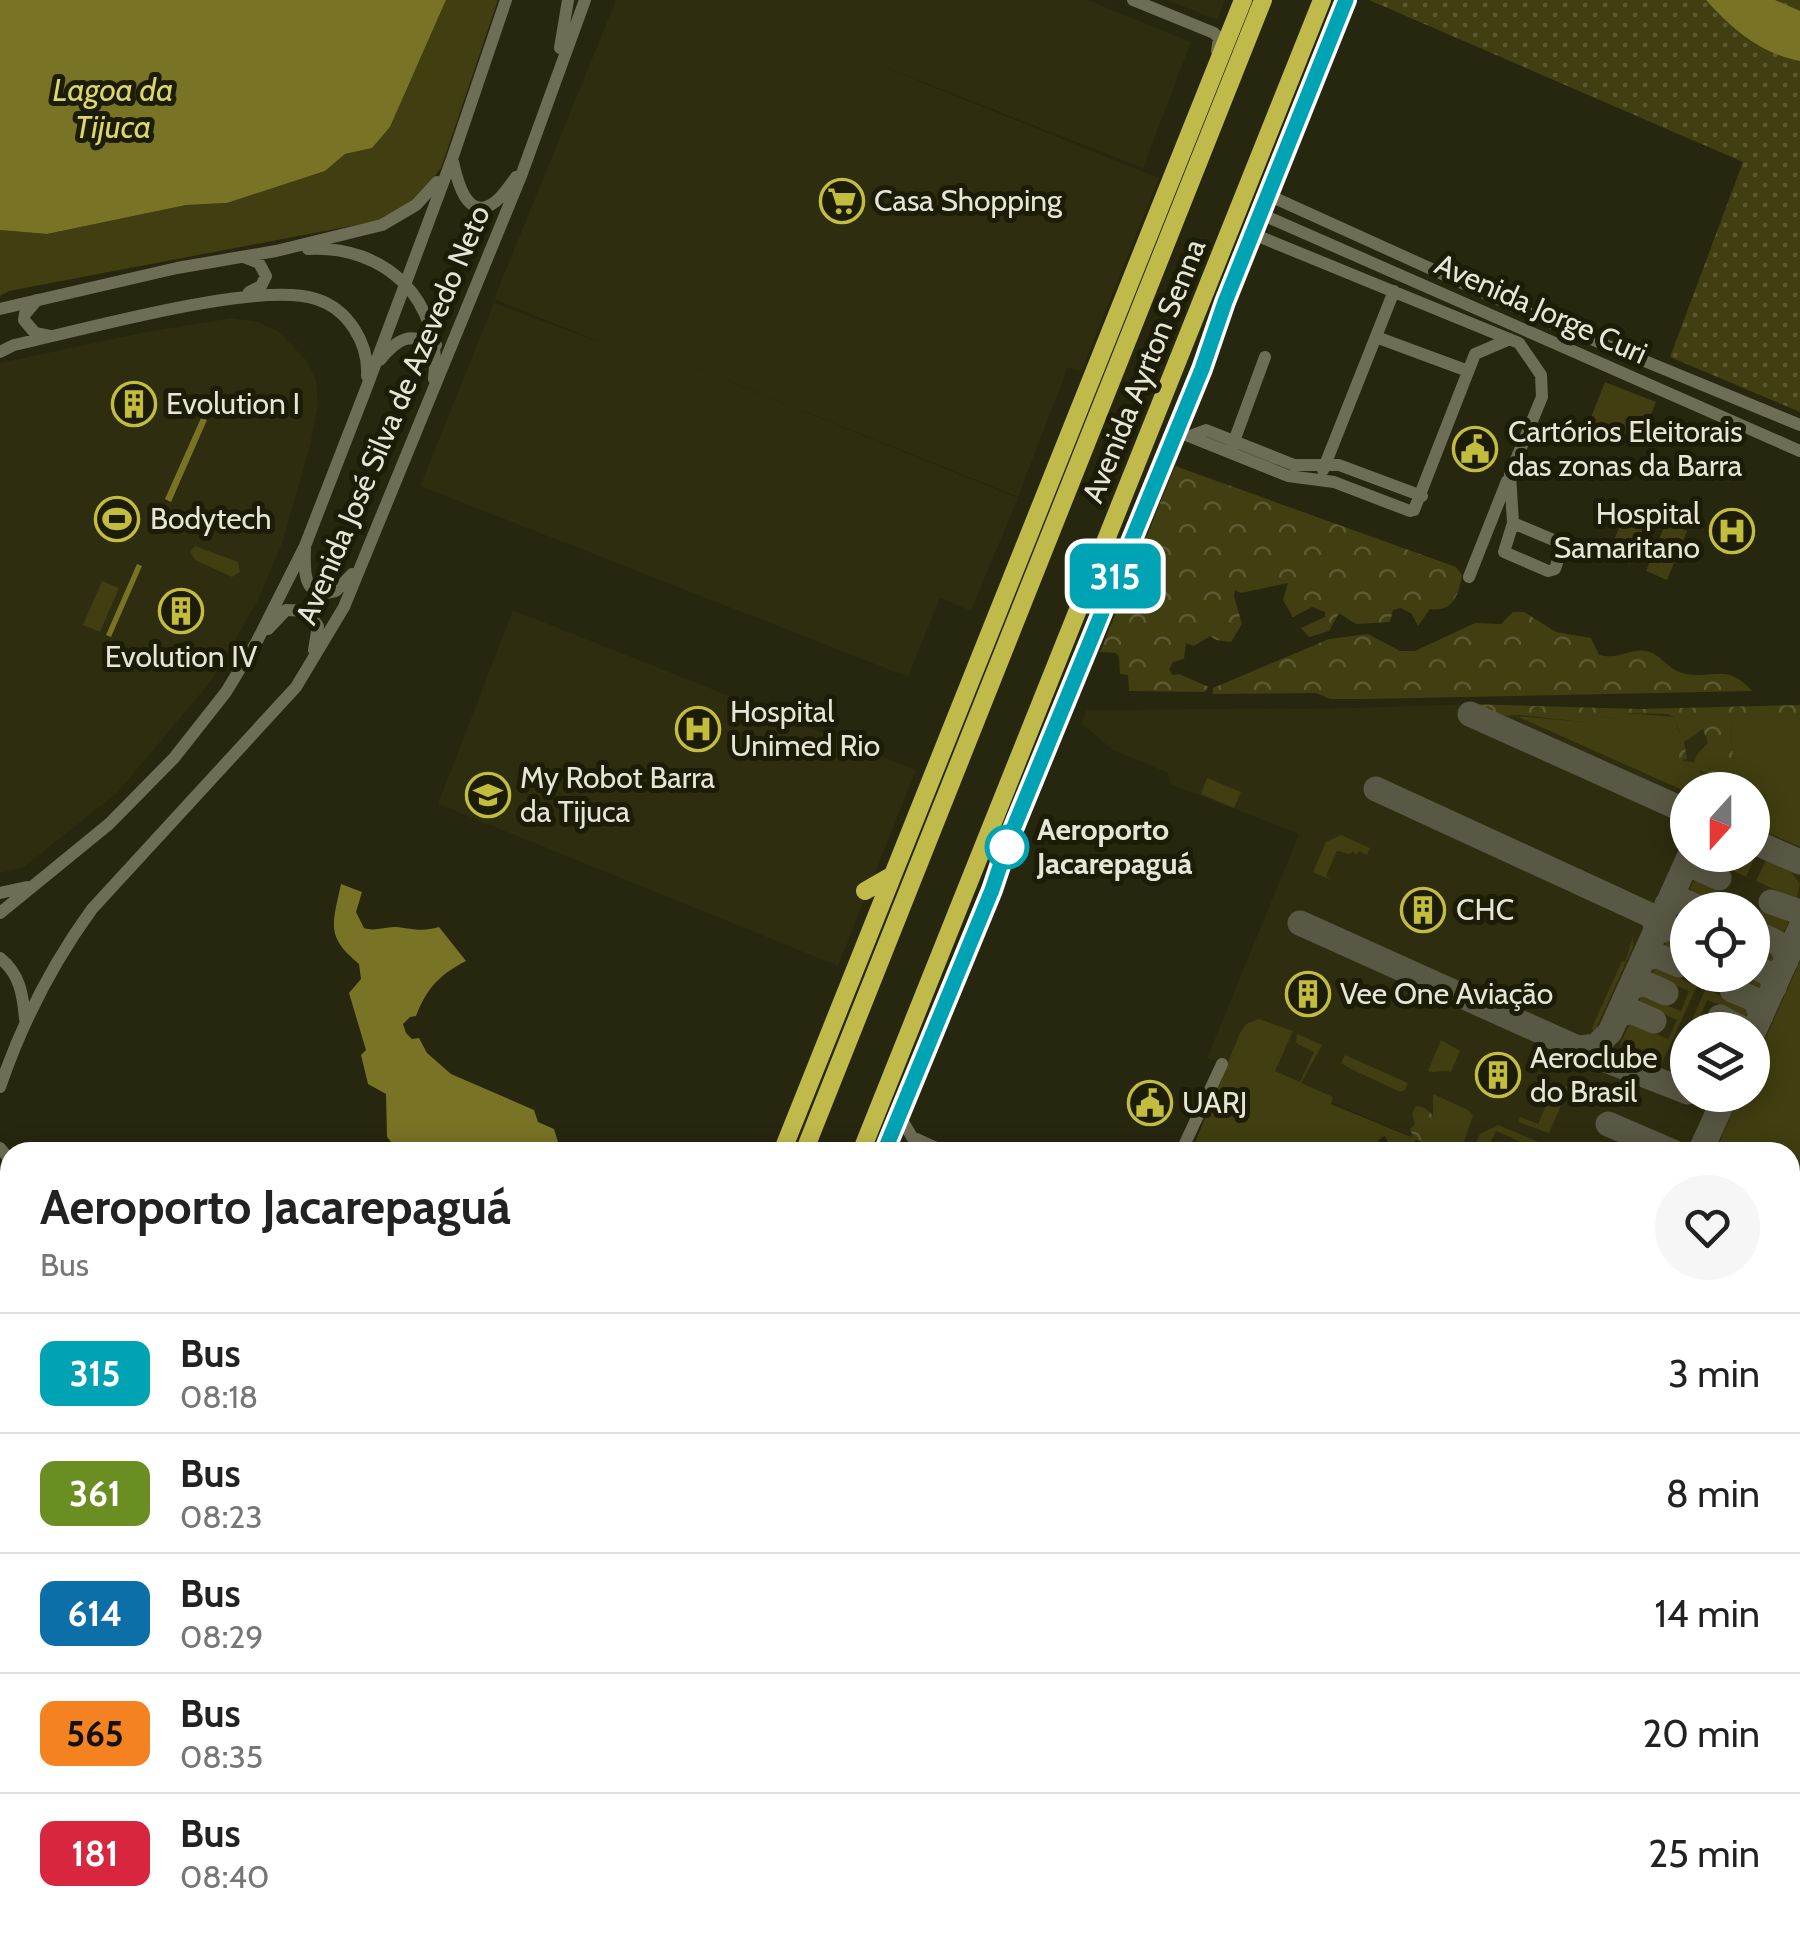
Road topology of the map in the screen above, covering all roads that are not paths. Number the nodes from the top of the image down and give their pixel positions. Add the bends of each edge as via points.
1 (506, 0) edge
2 (568, 0) edge
3 (584, 0) edge
4 (1133, 0) edge
5 (1243, 0) edge
6 (1264, 0) edge
7 (1322, 0) edge
8 (1346, 0) edge
9 (1212, 76) junction
10 (555, 80) junction
11 (452, 159) junction
12 (522, 169) junction
13 (1268, 195) junction
14 (1261, 214) junction
15 (1253, 234) junction
16 (276, 251) junction
17 (242, 257) junction
18 (1428, 268) junction
19 (405, 284) junction
20 (1421, 284) junction
21 (1394, 291) junction
22 (1414, 299) junction
23 (37, 300) junction
24 (233, 300) junction
25 (1225, 302) junction
26 (0, 308) edge
27 (1533, 314) junction
28 (58, 337) junction
29 (1376, 337) junction
30 (1518, 337) junction
31 (436, 345) junction
32 (0, 352) edge
33 (1102, 355) junction
34 (1266, 358) dead end
35 (375, 366) junction
36 (1468, 371) junction
37 (366, 389) junction
38 (433, 392) junction
39 (1154, 421) junction
40 (1800, 425) edge
41 (1183, 434) junction
42 (1232, 446) junction
43 (1800, 451) edge
44 (1326, 464) junction
45 (1078, 471) junction
46 (1510, 474) junction
47 (1319, 481) junction
48 (1422, 496) junction
49 (1512, 523) junction
50 (305, 546) junction
51 (361, 564) junction
52 (1469, 576) dead end
53 (257, 641) junction
54 (311, 662) junction
55 (1009, 839) junction
56 (898, 858) junction
57 (891, 876) junction
58 (39, 883) junction
59 (865, 892) dead end
60 (0, 893) edge
61 (0, 913) edge
62 (843, 945) dead end
63 (0, 958) edge
64 (936, 966) junction
65 (878, 970) junction
66 (852, 972) junction
67 (26, 1022) junction
68 (1217, 1062) dead end
69 (0, 1087) edge
70 (900, 1115) junction
71 (786, 1142) edge
72 (808, 1142) edge
73 (865, 1142) edge
74 (890, 1142) edge
75 (912, 1142) edge
76 (1185, 1142) edge

1 - 11 street, Avenida José Silva de Azevedo Neto
2 - 10 street, Avenida José Silva de Azevedo Neto
3 - 10 street, Avenida José Silva de Azevedo Neto
4 - 9 street via 1217,35
5 - 9 highway, Avenida Ayrton Senna
6 - 45 highway, Avenida Ayrton Senna
7 - 39 highway, Avenida Ayrton Senna
8 - 13 highway, Avenida Ayrton Senna
9 - 33 highway, Avenida Ayrton Senna
10 - 12 street, Avenida José Silva de Azevedo Neto
11 - 12 street via 460,191 479,206 497,200
11 - 16 street via 429,193 400,217
11 - 19 street, Avenida José Silva de Azevedo Neto
12 - 38 street, Avenida José Silva de Azevedo Neto
13 - 14 highway, Avenida Ayrton Senna
13 - 18 street, Avenida Jorge Curi
14 - 15 highway, Avenida Ayrton Senna
14 - 20 street, Avenida Jorge Curi
15 - 21 street
15 - 25 highway, Avenida Ayrton Senna
16 - 17 street
16 - 19 street via 362,254
17 - 23 street
17 - 24 street via 259,262 266,276 261,286
18 - 20 street
18 - 27 street, Avenida Jorge Curi
19 - 31 street
19 - 35 street, Avenida José Silva de Azevedo Neto
20 - 22 street
20 - 30 street, Avenida Jorge Curi
21 - 22 street
21 - 29 street
22 - 30 street
23 - 26 street
23 - 28 street via 25,314 28,328
24 - 28 street
24 - 37 street via 312,298 335,307 362,343
25 - 39 highway via 1184,381
25 - 41 highway, Avenida Ayrton Senna
27 - 30 street
27 - 40 street, Avenida Jorge Curi
28 - 32 street
29 - 36 street
29 - 44 street
30 - 36 street via 1480,350
30 - 43 street, Avenida Jorge Curi
30 - 46 street via 1544,384
31 - 35 street via 400,339
31 - 38 street
33 - 45 highway
33 - 56 highway, Avenida Ayrton Senna
34 - 42 street
35 - 37 street, Avenida José Silva de Azevedo Neto
36 - 48 street
37 - 50 street, Avenida José Silva de Azevedo Neto
38 - 51 street, Avenida José Silva de Azevedo Neto
39 - 64 highway, Avenida Ayrton Senna
41 - 42 street
41 - 55 highway, Avenida Ayrton Senna
42 - 44 street via 1294,465
42 - 47 street via 1288,476
44 - 47 street
44 - 48 street
45 - 65 highway, Avenida Ayrton Senna
46 - 49 street
46 - 52 street
47 - 48 street via 1410,512
49 - 49 street via 1564,544 1554,569 1504,552
50 - 51 street via 305,577 318,592 336,591
50 - 53 street, Avenida José Silva de Azevedo Neto
51 - 54 street, Avenida José Silva de Azevedo Neto
53 - 54 street via 286,610 307,611 318,626
53 - 58 street, Avenida José Silva de Azevedo Neto via 174,758
54 - 67 street, Avenida José Silva de Azevedo Neto via 278,708 92,909
55 - 64 highway via 951,951
55 - 70 highway, Avenida Ayrton Senna
56 - 57 highway, Avenida Ayrton Senna
56 - 65 highway
57 - 59 highway
57 - 66 highway, Avenida Ayrton Senna
58 - 60 street
58 - 61 street, Avenida José Silva de Azevedo Neto
62 - 66 highway
63 - 67 street via 18,980
64 - 73 highway, Avenida Ayrton Senna
65 - 72 highway, Avenida Ayrton Senna
66 - 71 highway, Avenida Ayrton Senna
67 - 69 street, Avenida José Silva de Azevedo Neto
68 - 76 street
70 - 74 highway, Avenida Ayrton Senna
70 - 75 street

